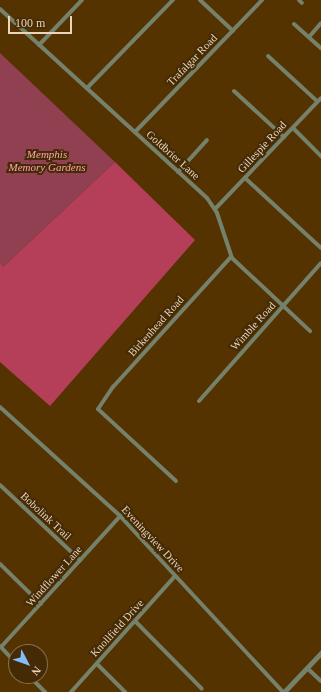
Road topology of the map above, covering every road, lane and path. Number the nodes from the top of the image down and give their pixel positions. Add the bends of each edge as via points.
1 (82, 0) edge
2 (173, 0) edge
3 (200, 0) edge
4 (262, 0) edge
5 (0, 9) edge
6 (321, 23) edge
7 (294, 24) dead end
8 (233, 30) junction
9 (308, 37) junction
10 (39, 44) junction
11 (321, 48) edge
12 (268, 56) dead end
13 (87, 88) junction
14 (234, 91) dead end
15 (321, 98) edge
16 (318, 101) junction
17 (293, 128) junction
18 (135, 132) junction
19 (284, 137) junction
20 (207, 140) dead end
21 (321, 156) edge
22 (178, 172) junction
23 (245, 178) junction
24 (216, 209) junction
25 (321, 248) edge
26 (231, 257) junction
27 (321, 263) edge
28 (283, 306) junction
29 (310, 331) dead end
30 (199, 401) dead end
31 (0, 407) edge
32 (176, 481) dead end
33 (0, 485) edge
34 (120, 516) junction
35 (80, 560) junction
36 (0, 564) edge
37 (175, 576) junction
38 (41, 604) junction
39 (135, 621) junction
40 (1, 647) edge
41 (321, 653) edge
42 (8, 654) edge
43 (97, 664) junction
44 (307, 668) junction
45 (321, 681) edge
46 (37, 684) edge
47 (202, 689) dead end
48 (45, 692) edge
49 (71, 692) edge
50 (125, 692) edge
51 (283, 692) edge

1 - 10 street
2 - 13 street
3 - 8 street
4 - 8 street, Trafalgar Road
5 - 10 street, Goldbrier Lane
6 - 9 street
7 - 9 street
8 - 18 street, Trafalgar Road
9 - 11 street
10 - 13 street, Goldbrier Lane
12 - 16 street
13 - 18 street, Goldbrier Lane
14 - 19 street
15 - 16 street, Gillespie Road
16 - 17 street, Gillespie Road
17 - 19 street, Gillespie Road
17 - 21 street
18 - 22 street, Goldbrier Lane
19 - 23 street, Gillespie Road
20 - 22 street
22 - 24 street, Goldbrier Lane
23 - 24 street, Gillespie Road
23 - 25 street
24 - 26 street, Goldbrier Lane
26 - 28 street, Goldbrier Lane
26 - 32 street, Birkenhead Road via 110,390 98,409
27 - 28 street, Wimble Road
28 - 29 street, Goldbrier Lane
28 - 30 street, Wimble Road
31 - 34 street, Eveningview Drive
33 - 35 street, Bobolink Trail
34 - 35 street, Windflower Lane
34 - 37 street, Eveningview Drive
35 - 38 street, Windflower Lane
36 - 38 street
37 - 39 street, Knollfield Drive
37 - 51 street, Eveningview Drive
38 - 40 street, Windflower Lane
39 - 43 street, Knollfield Drive
39 - 47 street
40 - 42 street
41 - 44 street
43 - 49 street, Knollfield Drive
43 - 50 street
44 - 45 street
44 - 51 street
46 - 48 street

